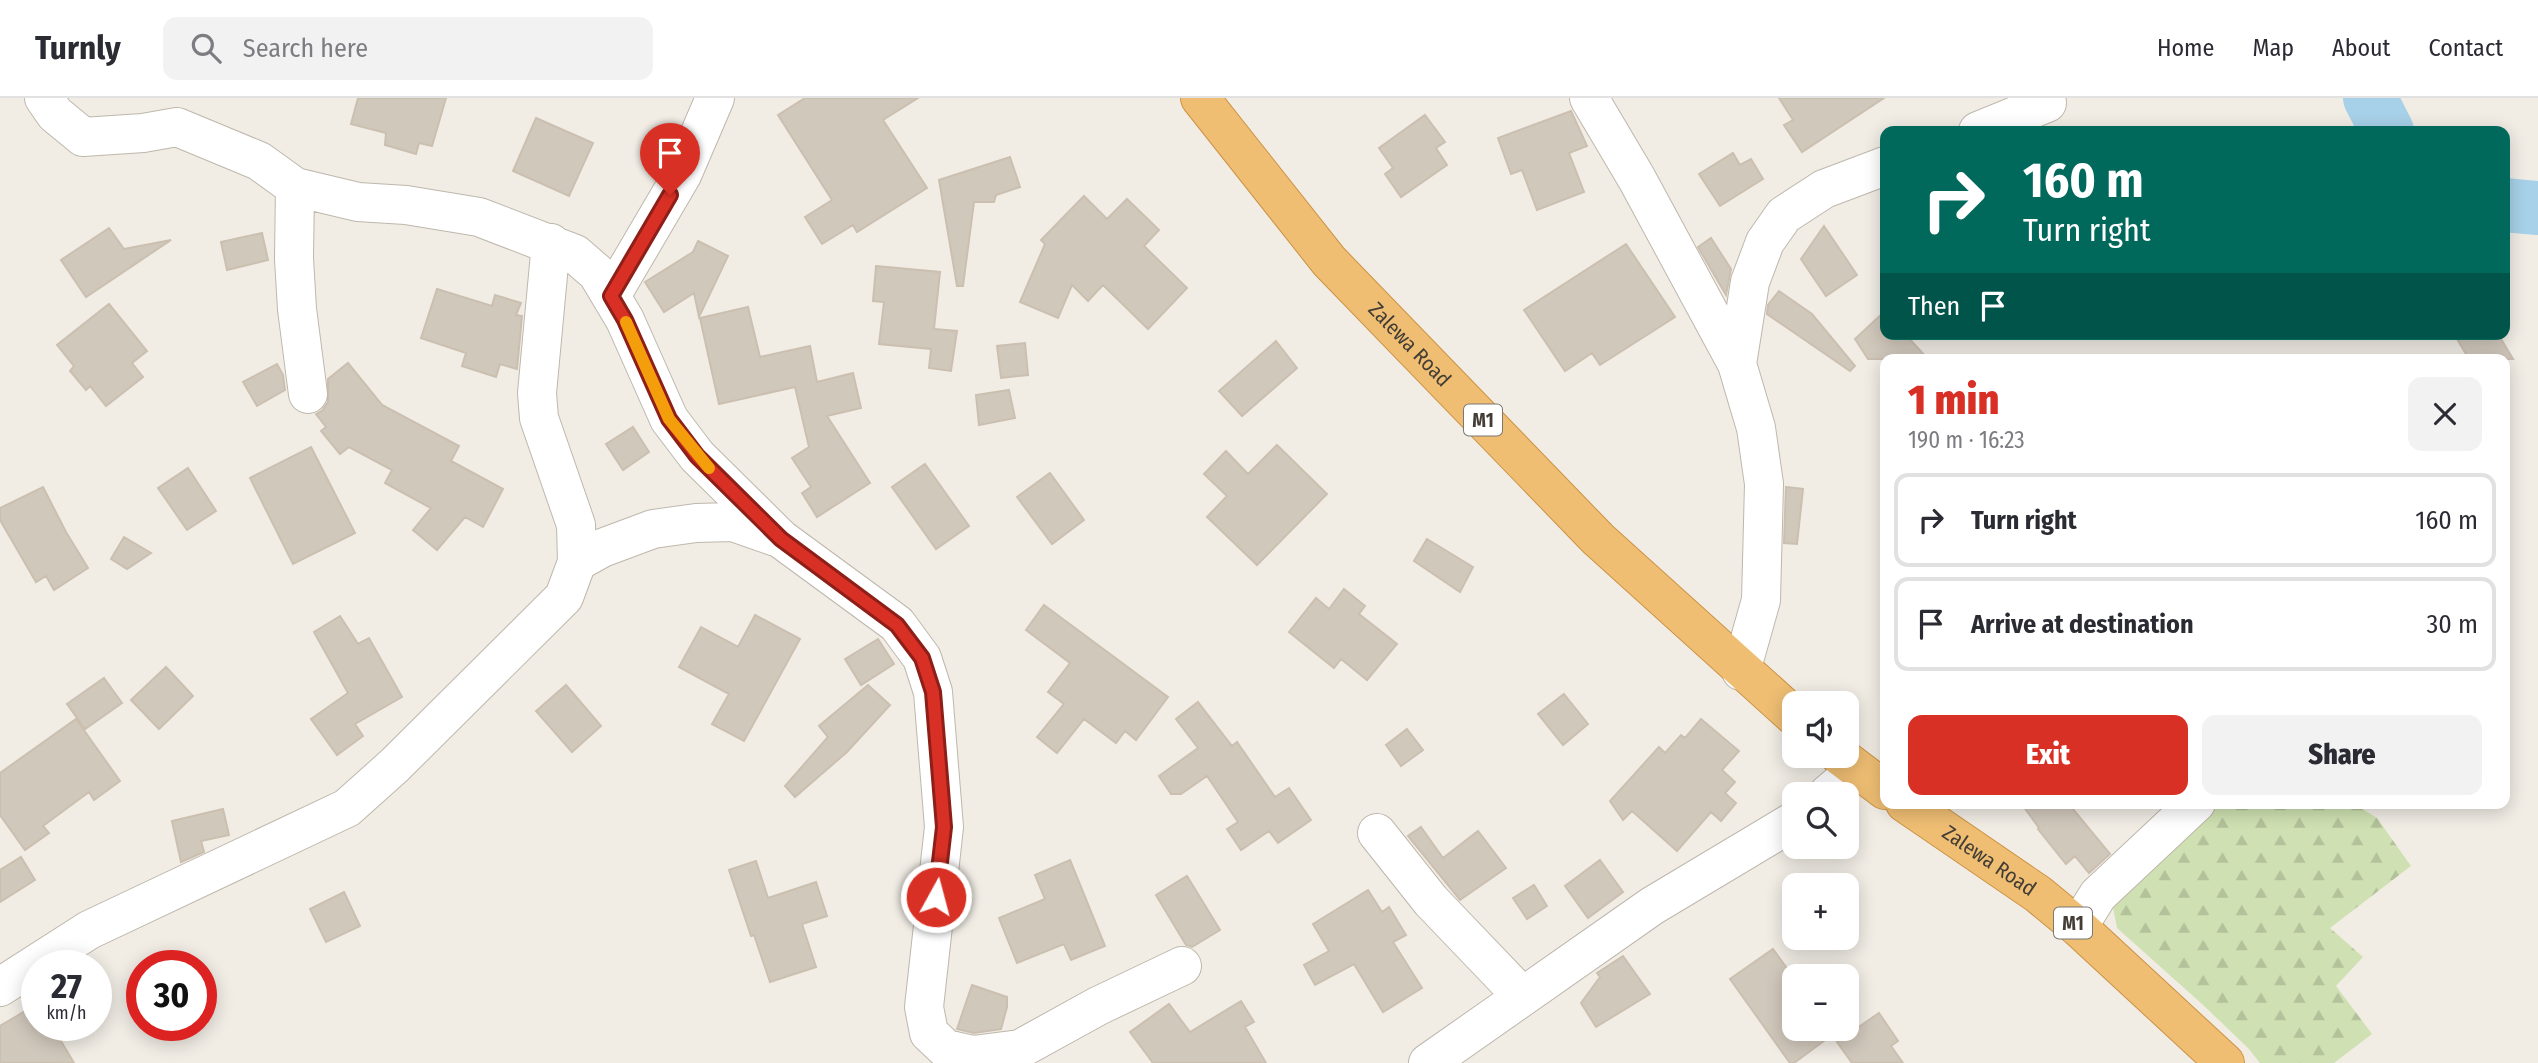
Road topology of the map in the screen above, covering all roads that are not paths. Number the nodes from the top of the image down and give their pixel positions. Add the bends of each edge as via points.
1 (44, 98) edge
2 (715, 98) edge
3 (1200, 98) edge
4 (1589, 98) edge
5 (2047, 103) dead end
6 (1990, 126) edge
7 (1880, 168) edge
8 (295, 187) junction
9 (551, 243) junction
10 (611, 296) junction
11 (1737, 364) junction
12 (308, 394) dead end
13 (781, 539) junction
14 (577, 562) junction
15 (1741, 671) junction
16 (1782, 706) edge
17 (1860, 772) edge
18 (1845, 782) edge
19 (1914, 809) edge
20 (2190, 809) edge
21 (1782, 828) edge
22 (1377, 833) dead end
23 (2078, 927) junction
24 (1182, 966) dead end
25 (0, 987) edge
26 (1522, 996) junction
27 (1434, 1061) edge
28 (2225, 1063) edge

1 - 8 street via 55,114 83,136 177,127 259,161
2 - 10 street via 682,175
3 - 15 highway, Zalewa Road / M1 via 1329,261 1598,539
4 - 11 street
5 - 6 street
7 - 11 street via 1824,189 1784,215 1765,243 1750,282
8 - 9 street via 358,202 479,217
8 - 12 street via 295,272
9 - 10 street via 575,254 597,273
9 - 14 street via 537,393 539,418 576,525
10 - 13 street via 669,419 697,456
11 - 15 street via 1756,428 1764,484 1760,600
13 - 14 street via 733,522 696,523 653,529
13 - 24 street via 897,625 922,658 933,692 944,827 924,1007 929,1032 946,1049 973,1055 1020,1049
14 - 25 street via 564,597 347,808 89,930
15 - 16 highway, Zalewa Road / M1
17 - 18 street
19 - 23 highway, Zalewa Road / M1
20 - 23 street via 2098,895
21 - 26 street via 1652,906
22 - 26 street via 1431,901
23 - 28 highway, Zalewa Road / M1
26 - 27 street

